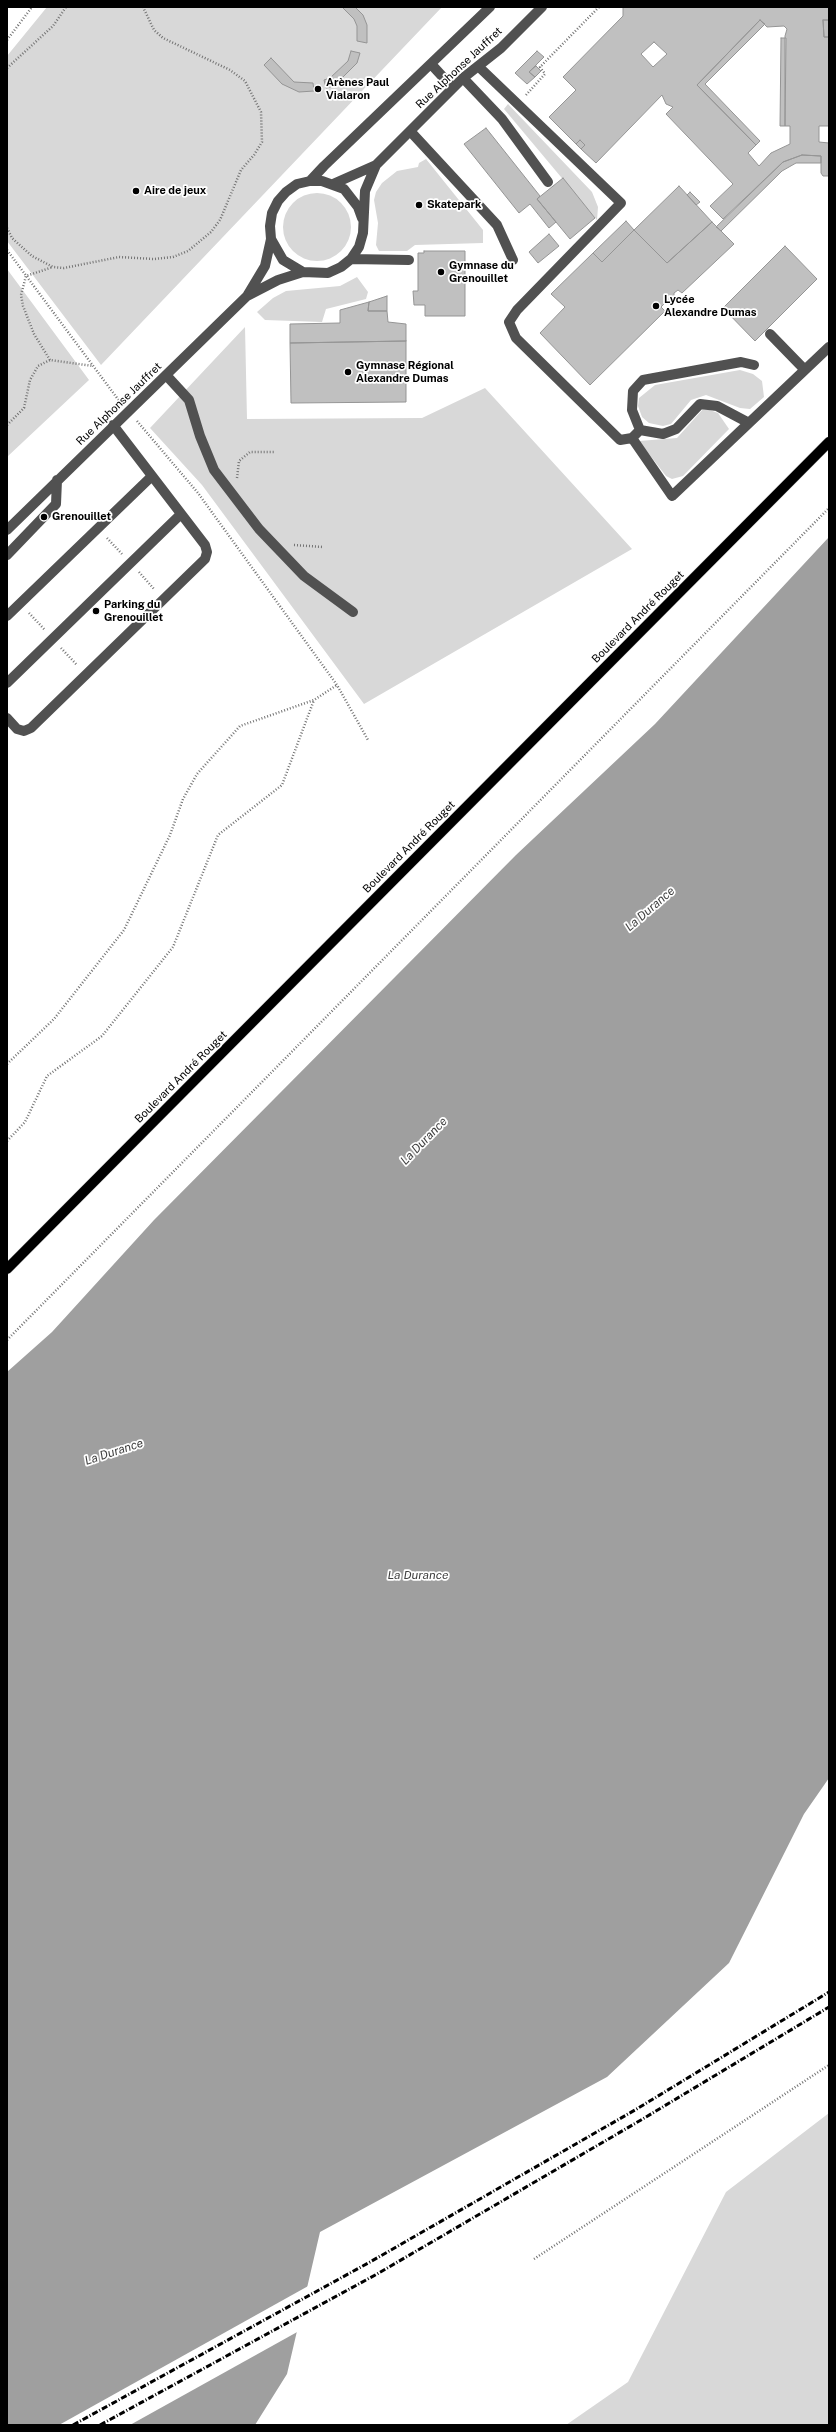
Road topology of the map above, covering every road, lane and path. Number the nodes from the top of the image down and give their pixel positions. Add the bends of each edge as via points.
1 (32, 7) edge
2 (66, 7) edge
3 (143, 7) edge
4 (490, 7) edge
5 (542, 7) edge
6 (599, 7) edge
7 (7, 40) edge
8 (431, 64) junction
9 (478, 66) junction
10 (7, 68) edge
11 (463, 78) junction
12 (453, 88) junction
13 (517, 104) junction
14 (410, 131) junction
15 (376, 165) junction
16 (310, 181) junction
17 (548, 182) dead end
18 (333, 184) junction
19 (362, 218) junction
20 (7, 228) edge
21 (271, 239) junction
22 (7, 250) edge
23 (351, 259) junction
24 (409, 260) dead end
25 (513, 260) dead end
26 (53, 267) junction
27 (303, 272) junction
28 (26, 276) junction
29 (247, 296) junction
30 (770, 334) dead end
31 (829, 347) edge
32 (50, 360) junction
33 (754, 365) dead end
34 (94, 367) junction
35 (804, 370) junction
36 (166, 375) junction
37 (127, 411) junction
38 (749, 423) junction
39 (7, 425) edge
40 (113, 425) junction
41 (640, 430) junction
42 (632, 438) junction
43 (829, 442) edge
44 (274, 452) dead end
45 (152, 476) junction
46 (57, 480) junction
47 (236, 481) dead end
48 (829, 508) edge
49 (181, 514) junction
50 (7, 530) edge
51 (289, 545) dead end
52 (323, 547) dead end
53 (7, 555) edge
54 (353, 612) dead end
55 (7, 616) edge
56 (7, 682) edge
57 (337, 684) junction
58 (314, 700) junction
59 (7, 718) edge
60 (368, 740) dead end
61 (7, 1064) edge
62 (7, 1141) edge
63 (7, 1269) edge
64 (7, 1340) edge
65 (829, 2065) edge
66 (534, 2259) dead end

1 - 7 path
2 - 10 path via 53,26
3 - 26 path via 154,30 163,38 230,70 245,81 261,112 262,142 241,170 220,220 211,232 188,251 173,257 119,257 64,268
4 - 8 street, Rue Alphonse Jauffret
5 - 9 street, Rue Alphonse Jauffret via 501,48
6 - 13 path via 540,67 545,74
8 - 12 street
8 - 16 street, Rue Alphonse Jauffret
9 - 11 street, Rue Alphonse Jauffret
9 - 13 street
11 - 12 street, Rue Alphonse Jauffret
11 - 17 street via 502,119
12 - 14 street, Rue Alphonse Jauffret
13 - 42 street via 621,203 509,322 516,338 620,440
14 - 15 street, Rue Alphonse Jauffret
14 - 25 street via 497,225
15 - 18 street, Rue Alphonse Jauffret
15 - 19 street, Rue Alphonse Jauffret via 365,191
16 - 18 street, Rue Alphonse Jauffret
16 - 21 street, Rue Alphonse Jauffret via 298,184 278,201 272,213
18 - 19 street, Rue Alphonse Jauffret via 352,197
19 - 23 street, Rue Alphonse Jauffret via 363,233 359,247
20 - 26 path via 12,238 32,256
21 - 27 street, Rue Alphonse Jauffret via 283,260
21 - 29 street, Rue Alphonse Jauffret via 265,266
22 - 28 path
23 - 24 street
23 - 27 street, Rue Alphonse Jauffret via 328,272
26 - 28 path
27 - 29 street, Rue Alphonse Jauffret via 278,280
28 - 32 path via 21,295 23,306 34,334
28 - 34 path
29 - 36 street, Rue Alphonse Jauffret
30 - 35 street
31 - 35 street
32 - 34 path
32 - 39 path via 38,366 30,380 24,408
33 - 41 street via 741,362 643,380 633,391 632,410
34 - 37 path
35 - 38 street
36 - 37 street, Rue Alphonse Jauffret
36 - 54 street via 189,400 214,470 259,529 304,576
37 - 40 street, Rue Alphonse Jauffret
37 - 57 path via 198,493
38 - 41 street via 717,406 700,404 676,429 663,434
38 - 42 street via 672,496
40 - 45 street
40 - 46 street, Rue Alphonse Jauffret
41 - 42 street
43 - 63 main road, Boulevard André Rouget
44 - 47 path via 250,452 239,461
45 - 49 street
45 - 55 street
46 - 50 street, Rue Alphonse Jauffret
46 - 53 street via 56,504
48 - 64 path
49 - 56 street
49 - 59 street via 205,545 205,559 31,728 24,731 17,729
51 - 52 path
57 - 58 path
57 - 60 path
58 - 61 path via 240,726 197,774 183,798 170,835 124,930 54,1019
58 - 62 path via 282,785 218,835 173,948 102,1036 47,1076 25,1122
65 - 66 path

